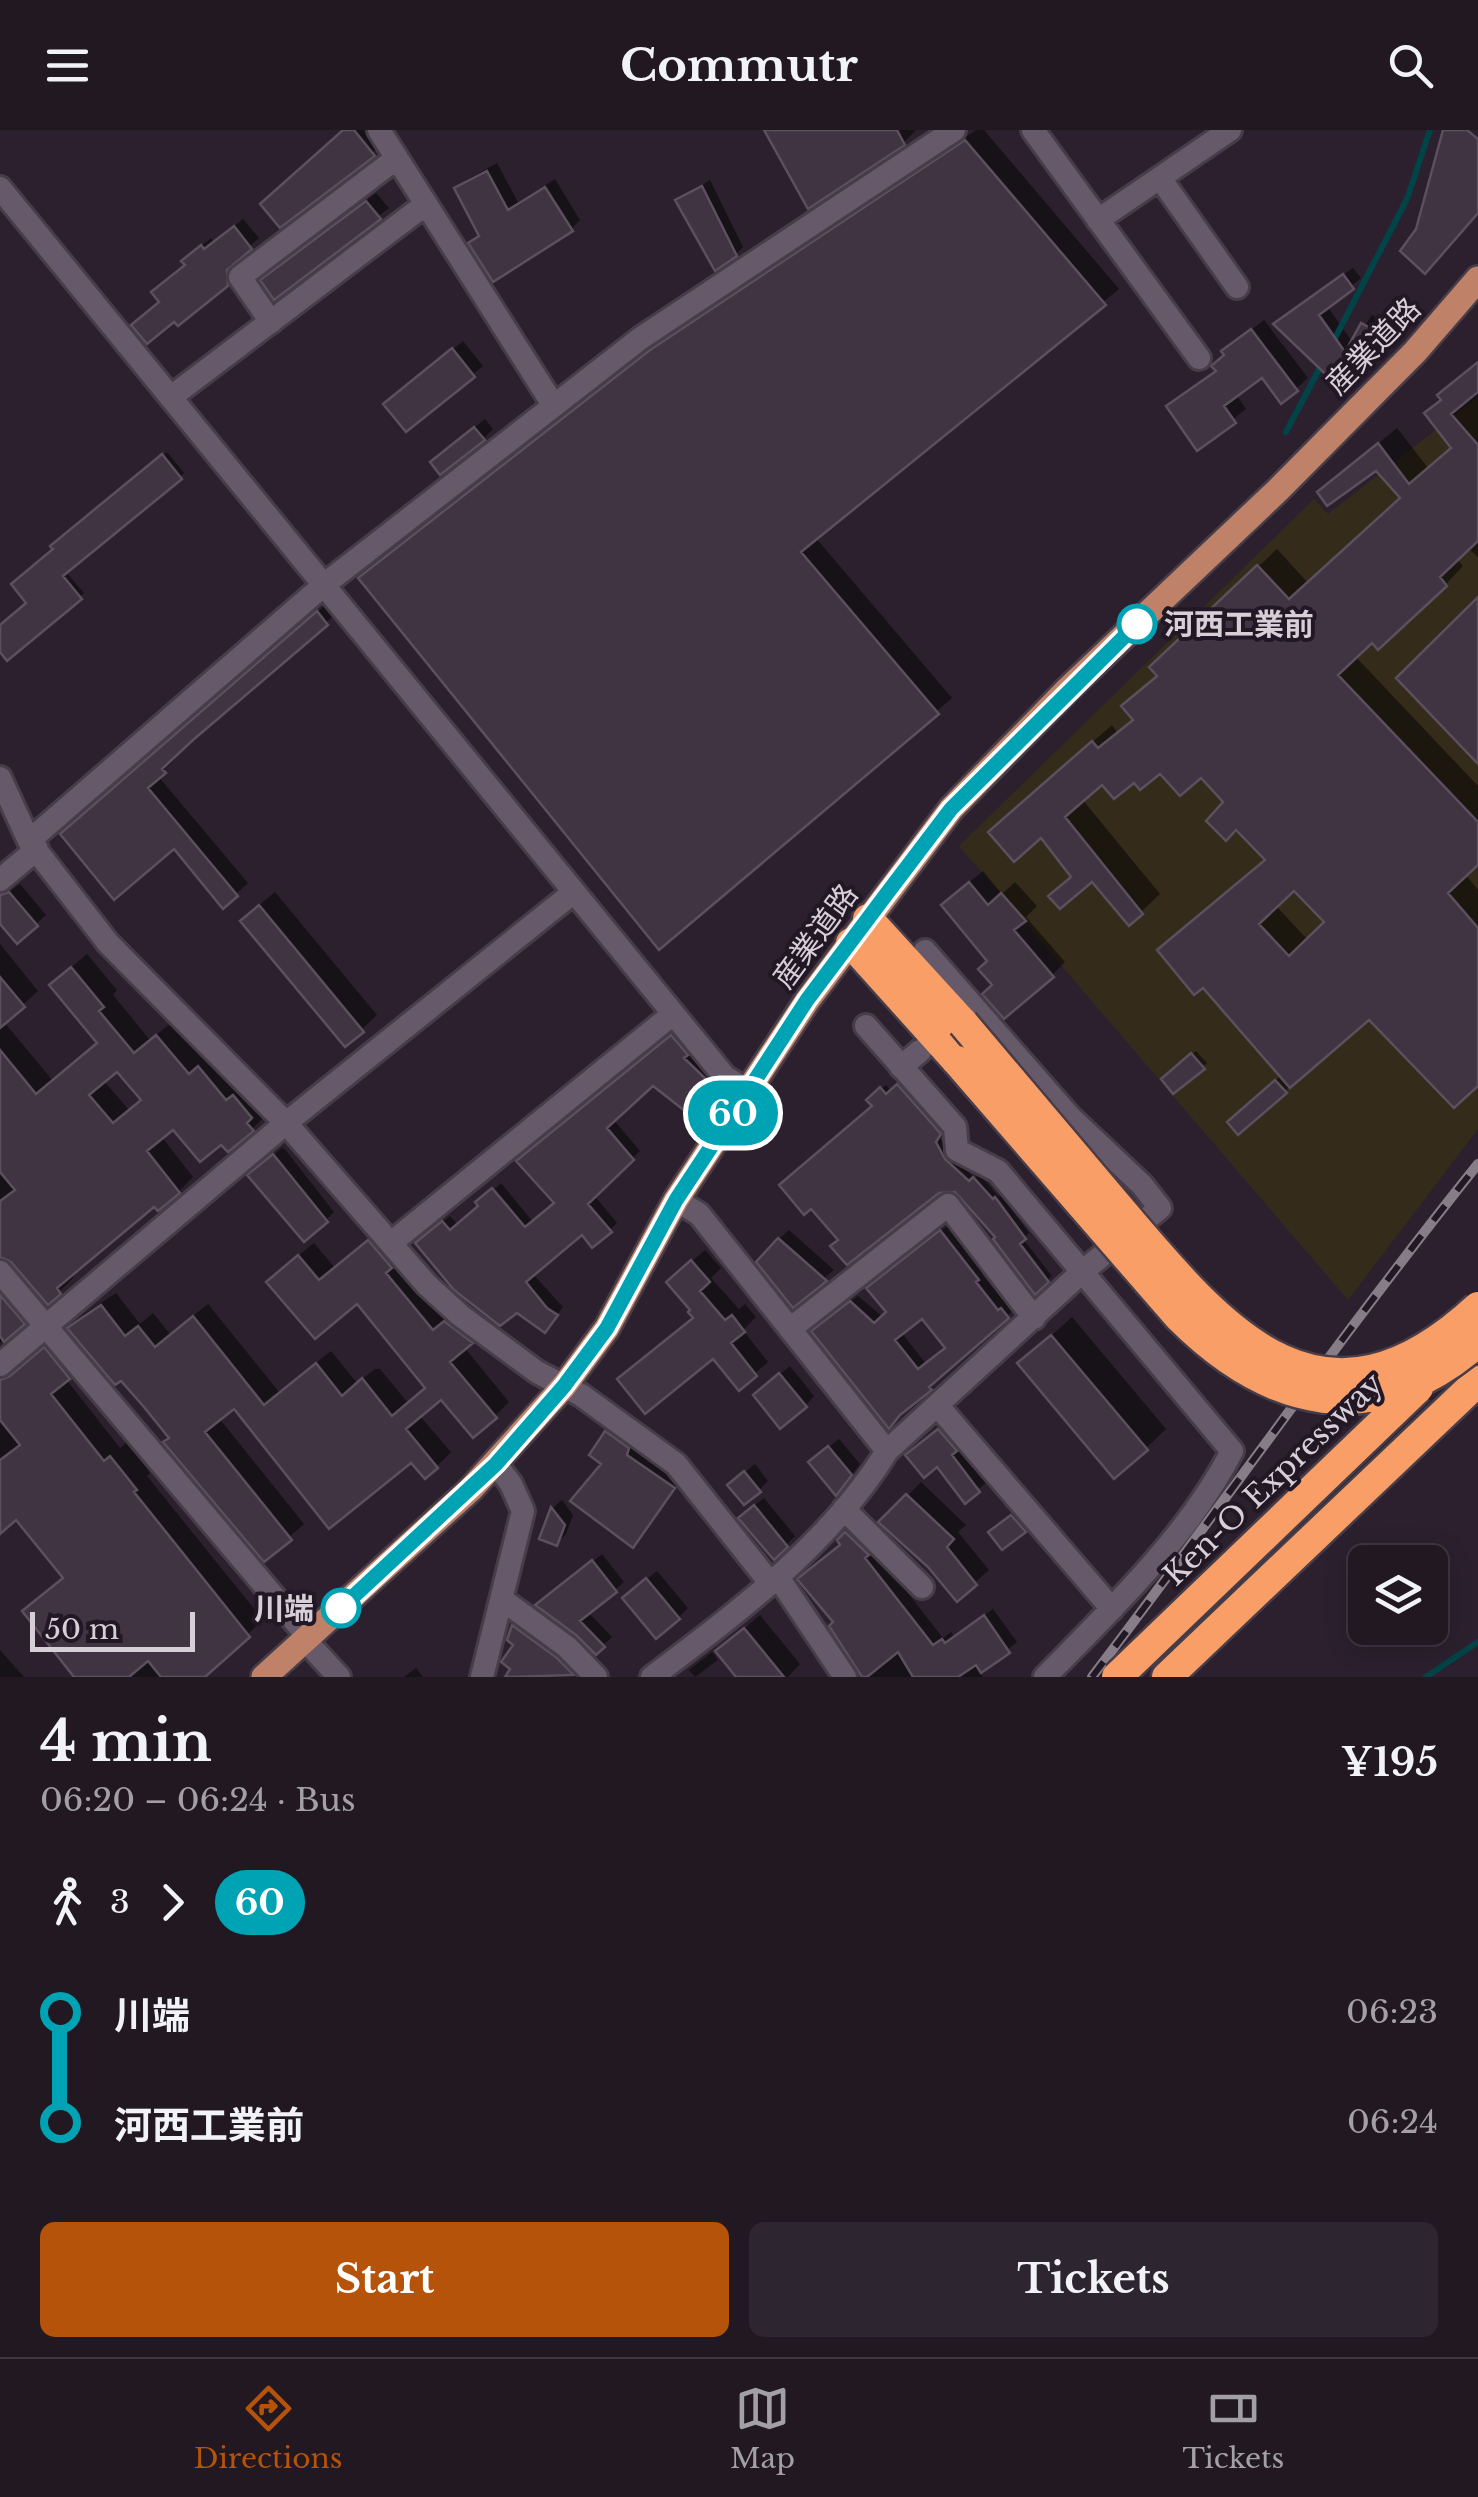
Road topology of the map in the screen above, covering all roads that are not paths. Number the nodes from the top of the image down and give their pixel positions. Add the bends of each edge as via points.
1 (379, 130) edge
2 (954, 130) edge
3 (1032, 130) edge
4 (1230, 130) edge
5 (397, 158) junction
6 (1160, 178) junction
7 (0, 188) edge
8 (426, 204) junction
9 (1098, 220) junction
10 (1478, 279) edge
11 (1237, 287) dead end
12 (270, 322) junction
13 (1199, 358) dead end
14 (171, 396) junction
15 (554, 406) junction
16 (324, 584) junction
17 (0, 778) edge
18 (33, 844) junction
19 (0, 880) edge
20 (574, 892) junction
21 (859, 931) junction
22 (925, 951) dead end
23 (673, 1014) junction
24 (866, 1026) dead end
25 (920, 1051) dead end
26 (900, 1067) junction
27 (748, 1091) junction
28 (286, 1123) junction
29 (676, 1200) junction
30 (391, 1243) junction
31 (0, 1272) edge
32 (1082, 1272) junction
33 (1478, 1307) edge
34 (1034, 1318) junction
35 (46, 1326) junction
36 (790, 1329) junction
37 (1478, 1333) edge
38 (1478, 1342) edge
39 (0, 1365) edge
40 (1478, 1381) edge
41 (564, 1386) junction
42 (938, 1406) junction
43 (887, 1451) junction
44 (496, 1464) junction
45 (844, 1509) junction
46 (774, 1581) junction
47 (922, 1586) dead end
48 (503, 1600) junction
49 (1112, 1609) junction
50 (307, 1638) junction
51 (264, 1677) edge
52 (338, 1677) edge
53 (482, 1677) edge
54 (596, 1677) edge
55 (652, 1677) edge
56 (845, 1677) edge
57 (1046, 1677) edge
58 (1117, 1677) edge
59 (1166, 1677) edge

1 - 5 street
2 - 15 street via 641,338
3 - 9 street
4 - 6 street
5 - 8 street
5 - 12 street via 240,277
6 - 9 street
6 - 11 street
7 - 14 street
8 - 12 street
8 - 15 street
9 - 13 street
10 - 21 main road, 産業道路 via 1416,352 951,809
12 - 14 street
14 - 16 street
15 - 16 street
16 - 18 street
16 - 20 street
17 - 18 street
18 - 19 street
18 - 28 street via 108,943
20 - 23 street
20 - 28 street
21 - 27 main road, 産業道路
21 - 33 highway, bridge via 964,1023 1191,1291 1224,1324 1277,1359 1328,1373 1378,1368 1426,1348
21 - 38 highway, bridge via 957,1061 1178,1317 1251,1375 1304,1395 1357,1399 1406,1387
22 - 32 street via 1070,1117 1160,1208
23 - 27 street via 725,1077
23 - 30 street
24 - 26 street
25 - 26 street
26 - 32 street via 966,1127 957,1150 998,1171
27 - 29 main road, 産業道路
28 - 30 street
28 - 35 street
29 - 36 street via 699,1214
29 - 41 main road, 産業道路 via 607,1328
30 - 41 street via 461,1316
31 - 35 street
32 - 34 street
32 - 49 street via 1232,1451
34 - 36 street via 948,1205
34 - 42 street
35 - 39 street
35 - 50 street
36 - 43 street
37 - 58 highway, Ken-O Expressway, bridge
40 - 59 highway
41 - 44 main road, 産業道路
41 - 46 street via 676,1464
42 - 43 street
42 - 49 street
43 - 45 street
44 - 48 street via 522,1511
44 - 50 main road, 産業道路
45 - 46 street
45 - 47 street
46 - 55 street
46 - 56 street
48 - 53 street
48 - 54 street
49 - 57 street
50 - 51 main road, 産業道路
50 - 52 street

